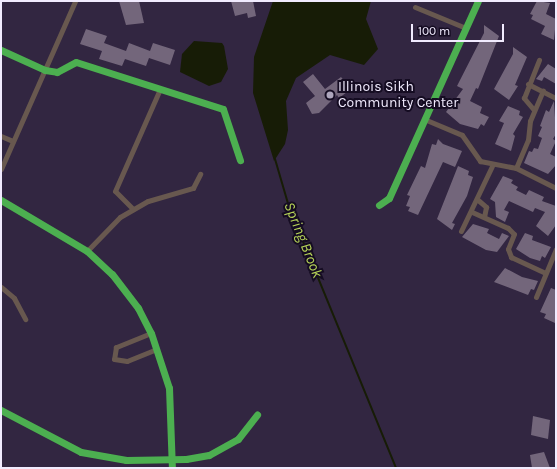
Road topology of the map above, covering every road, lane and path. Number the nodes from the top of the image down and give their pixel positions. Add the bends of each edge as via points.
1 (75, 1) edge
2 (478, 1) edge
3 (415, 7) dead end
4 (466, 28) junction
5 (1, 50) edge
6 (539, 60) dead end
7 (45, 70) junction
8 (528, 84) junction
9 (160, 88) junction
10 (543, 92) junction
11 (556, 98) edge
12 (534, 110) junction
13 (424, 119) junction
14 (1, 136) edge
15 (13, 142) junction
16 (240, 160) dead end
17 (492, 166) junction
18 (516, 168) junction
19 (1, 169) edge
20 (200, 174) dead end
21 (556, 188) edge
22 (1, 200) edge
23 (478, 200) junction
24 (379, 205) dead end
25 (133, 209) junction
26 (472, 212) junction
27 (484, 217) junction
28 (461, 231) dead end
29 (556, 249) edge
30 (87, 251) junction
31 (546, 273) junction
32 (1, 287) edge
33 (536, 297) dead end
34 (25, 319) dead end
35 (150, 333) junction
36 (156, 349) junction
37 (1, 410) edge
38 (257, 415) dead end
39 (172, 459) junction
40 (172, 468) edge

1 - 7 street
2 - 4 street
3 - 4 street
4 - 13 street
5 - 7 street
6 - 8 street
7 - 9 street via 57,72 76,62
7 - 15 street
8 - 10 street
8 - 12 street via 524,98
9 - 16 street via 223,109
9 - 25 street via 115,191
10 - 11 street
10 - 12 street
12 - 18 street via 528,140
13 - 17 street via 462,135 480,161
13 - 24 street via 389,198
14 - 15 street
15 - 19 street
17 - 18 street via 504,164
17 - 23 street
18 - 21 street
20 - 25 street via 193,188 148,201
22 - 30 street
23 - 26 street
23 - 27 street via 486,207
25 - 30 street via 120,217
26 - 27 street
26 - 28 street
27 - 31 street via 508,228 514,234 508,250 511,257
29 - 31 street
30 - 35 street via 125,289
31 - 33 street
32 - 34 street via 14,298
35 - 36 street
35 - 36 street via 116,347 114,359 127,361
36 - 39 street via 169,388
37 - 39 street via 71,447 96,456
38 - 39 street via 238,439 220,450 198,458
39 - 40 street

